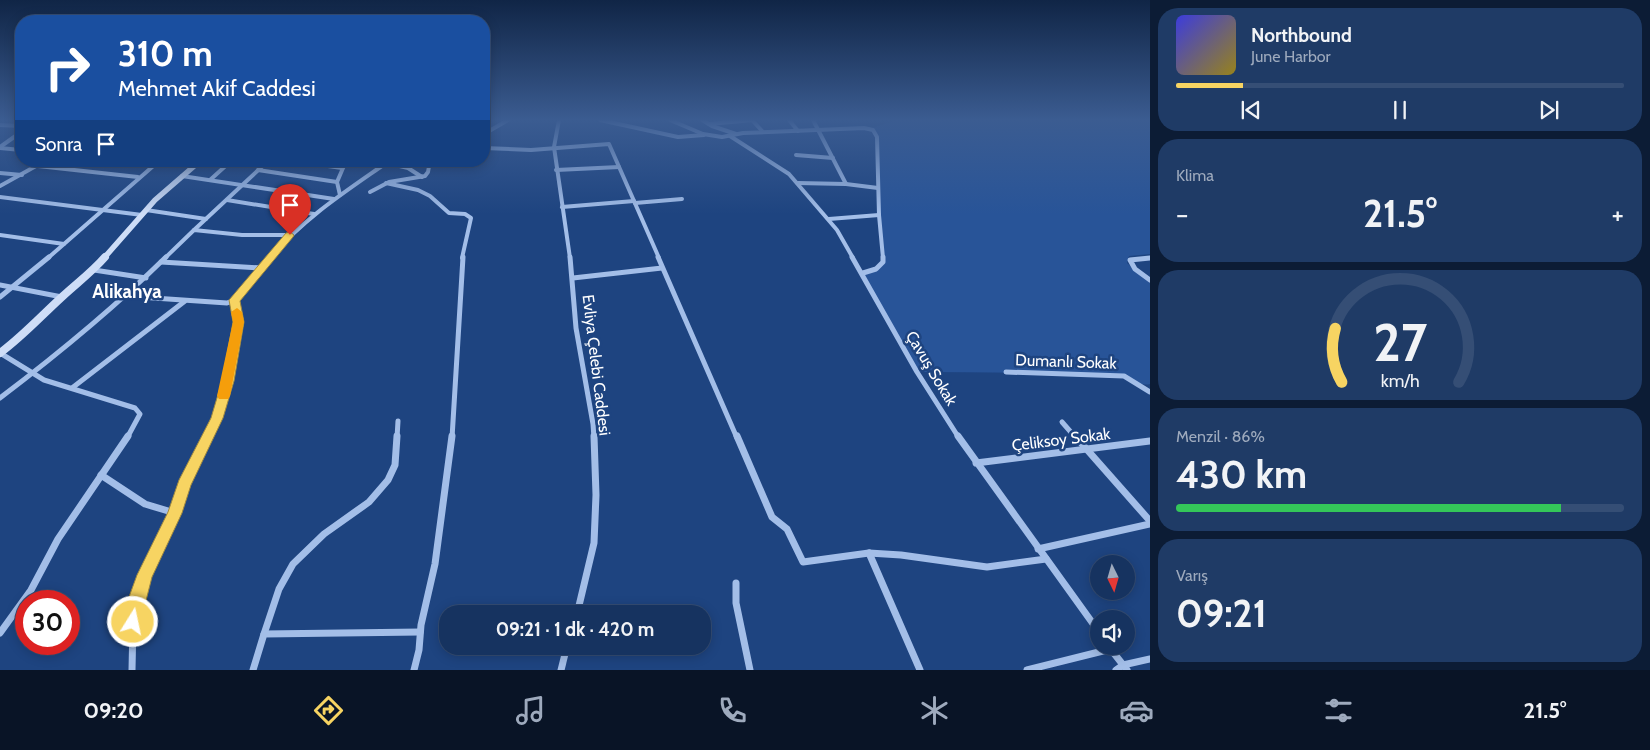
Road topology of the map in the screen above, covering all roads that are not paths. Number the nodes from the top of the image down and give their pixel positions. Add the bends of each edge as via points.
1 (554, 151) edge
2 (612, 151) edge
3 (755, 151) edge
4 (830, 151) edge
5 (877, 151) edge
6 (796, 155) dead end
7 (833, 158) junction
8 (36, 167) edge
9 (47, 167) edge
10 (151, 167) edge
11 (193, 167) edge
12 (224, 167) edge
13 (261, 167) edge
14 (335, 167) edge
15 (381, 167) edge
16 (405, 167) edge
17 (429, 167) edge
18 (619, 167) junction
19 (342, 168) joint
20 (258, 170) junction
21 (556, 170) junction
22 (0, 173) edge
23 (22, 175) junction
24 (182, 176) junction
25 (138, 177) junction
26 (423, 177) junction
27 (210, 180) junction
28 (336, 182) junction
29 (386, 183) junction
30 (798, 183) junction
31 (846, 184) junction
32 (243, 185) junction
33 (0, 186) edge
34 (878, 188) junction
35 (370, 192) dead end
36 (340, 195) junction
37 (0, 197) edge
38 (335, 199) junction
39 (682, 199) dead end
40 (227, 200) junction
41 (635, 202) junction
42 (562, 207) junction
43 (103, 209) junction
44 (144, 212) junction
45 (314, 214) junction
46 (879, 215) junction
47 (206, 219) junction
48 (829, 220) junction
49 (194, 230) junction
50 (0, 235) edge
51 (290, 235) junction
52 (64, 244) junction
53 (1150, 258) edge
54 (161, 262) junction
55 (262, 268) junction
56 (662, 268) junction
57 (94, 270) junction
58 (862, 273) junction
59 (146, 278) junction
60 (572, 278) junction
61 (1150, 280) edge
62 (0, 285) edge
63 (14, 287) junction
64 (124, 296) junction
65 (0, 297) edge
66 (62, 297) junction
67 (185, 300) junction
68 (234, 300) junction
69 (0, 353) edge
70 (1006, 372) dead end
71 (32, 374) junction
72 (72, 388) junction
73 (1150, 392) edge
74 (0, 398) edge
75 (398, 421) dead end
76 (1062, 422) dead end
77 (1150, 441) edge
78 (1086, 450) junction
79 (976, 463) junction
80 (101, 475) junction
81 (175, 513) junction
82 (1150, 523) edge
83 (1038, 549) junction
84 (869, 553) junction
85 (1046, 559) junction
86 (736, 583) dead end
87 (579, 605) edge
88 (1090, 620) edge
89 (420, 632) junction
90 (0, 633) edge
91 (264, 634) junction
92 (1090, 653) edge
93 (564, 655) edge
94 (1114, 655) edge
95 (1150, 659) edge
96 (1122, 668) edge
97 (132, 670) edge
98 (253, 670) edge
99 (414, 670) edge
100 (560, 670) edge
101 (750, 670) edge
102 (920, 670) edge
103 (1028, 670) edge

1 - 21 street, Evliya Çelebi Caddesi
2 - 18 street
3 - 30 street, Çavuş Sokak
4 - 7 street
5 - 34 street
6 - 7 street
7 - 31 street
8 - 23 street
9 - 25 street
10 - 25 street
11 - 24 street
12 - 27 street
13 - 20 street
14 - 19 street
15 - 36 street
16 - 26 street
17 - 26 street
18 - 21 street
18 - 41 street
19 - 28 street
20 - 28 street
20 - 32 street
21 - 42 street, Evliya Çelebi Caddesi
22 - 23 street
23 - 33 street
24 - 27 street
24 - 44 street
25 - 43 street
26 - 29 street
27 - 32 street
28 - 36 street
29 - 35 street
29 - 89 street via 418,190 449,213 466,214 471,218 462,260 450,459 433,572
30 - 31 street
30 - 48 street, Çavuş Sokak
31 - 34 street
32 - 38 street
32 - 40 street
34 - 46 street
36 - 38 street
37 - 43 street
38 - 45 street
39 - 41 street
40 - 45 street
40 - 47 street
41 - 42 street
41 - 56 street
42 - 60 street, Evliya Çelebi Caddesi
43 - 44 street
43 - 52 street
44 - 47 street
44 - 57 street
45 - 51 street
46 - 48 street
46 - 58 street via 883,262 876,269
47 - 49 street
48 - 58 street, Çavuş Sokak
49 - 51 street
49 - 54 street
50 - 52 street
51 - 55 street
52 - 63 street
53 - 61 street via 1130,262
54 - 55 street
54 - 59 street
55 - 68 street
56 - 60 street
56 - 84 street via 772,517 787,529 802,562
57 - 59 street
57 - 66 street
58 - 79 street, Çavuş Sokak via 917,372
59 - 64 street
60 - 87 street, Evliya Çelebi Caddesi via 576,328 593,424 596,510 593,548
62 - 63 street
63 - 65 street
63 - 66 street
64 - 67 street
64 - 71 street
66 - 69 street via 23,336
67 - 68 street via 227,303
67 - 72 street
68 - 81 street via 239,322 228,381 217,418 184,484
69 - 71 street
70 - 73 street, Dumanlı Sokak via 1124,376
71 - 72 street
71 - 74 street
72 - 80 street via 140,411 137,423
75 - 91 street via 394,466 386,484 379,493 316,541 292,565
76 - 78 street
77 - 78 street, Çeliksoy Sokak
78 - 79 street, Çeliksoy Sokak
78 - 82 street
79 - 83 street, Çavuş Sokak
80 - 81 street via 147,505
80 - 90 street via 58,539 31,590
81 - 97 street via 156,548 137,597
82 - 83 street
83 - 85 street, Çavuş Sokak
84 - 85 street via 987,567
84 - 102 street
85 - 88 street, Çavuş Sokak
86 - 101 street via 736,603
89 - 91 street
89 - 99 street
91 - 98 street
92 - 103 street
93 - 100 street
94 - 96 street
95 - 96 street

